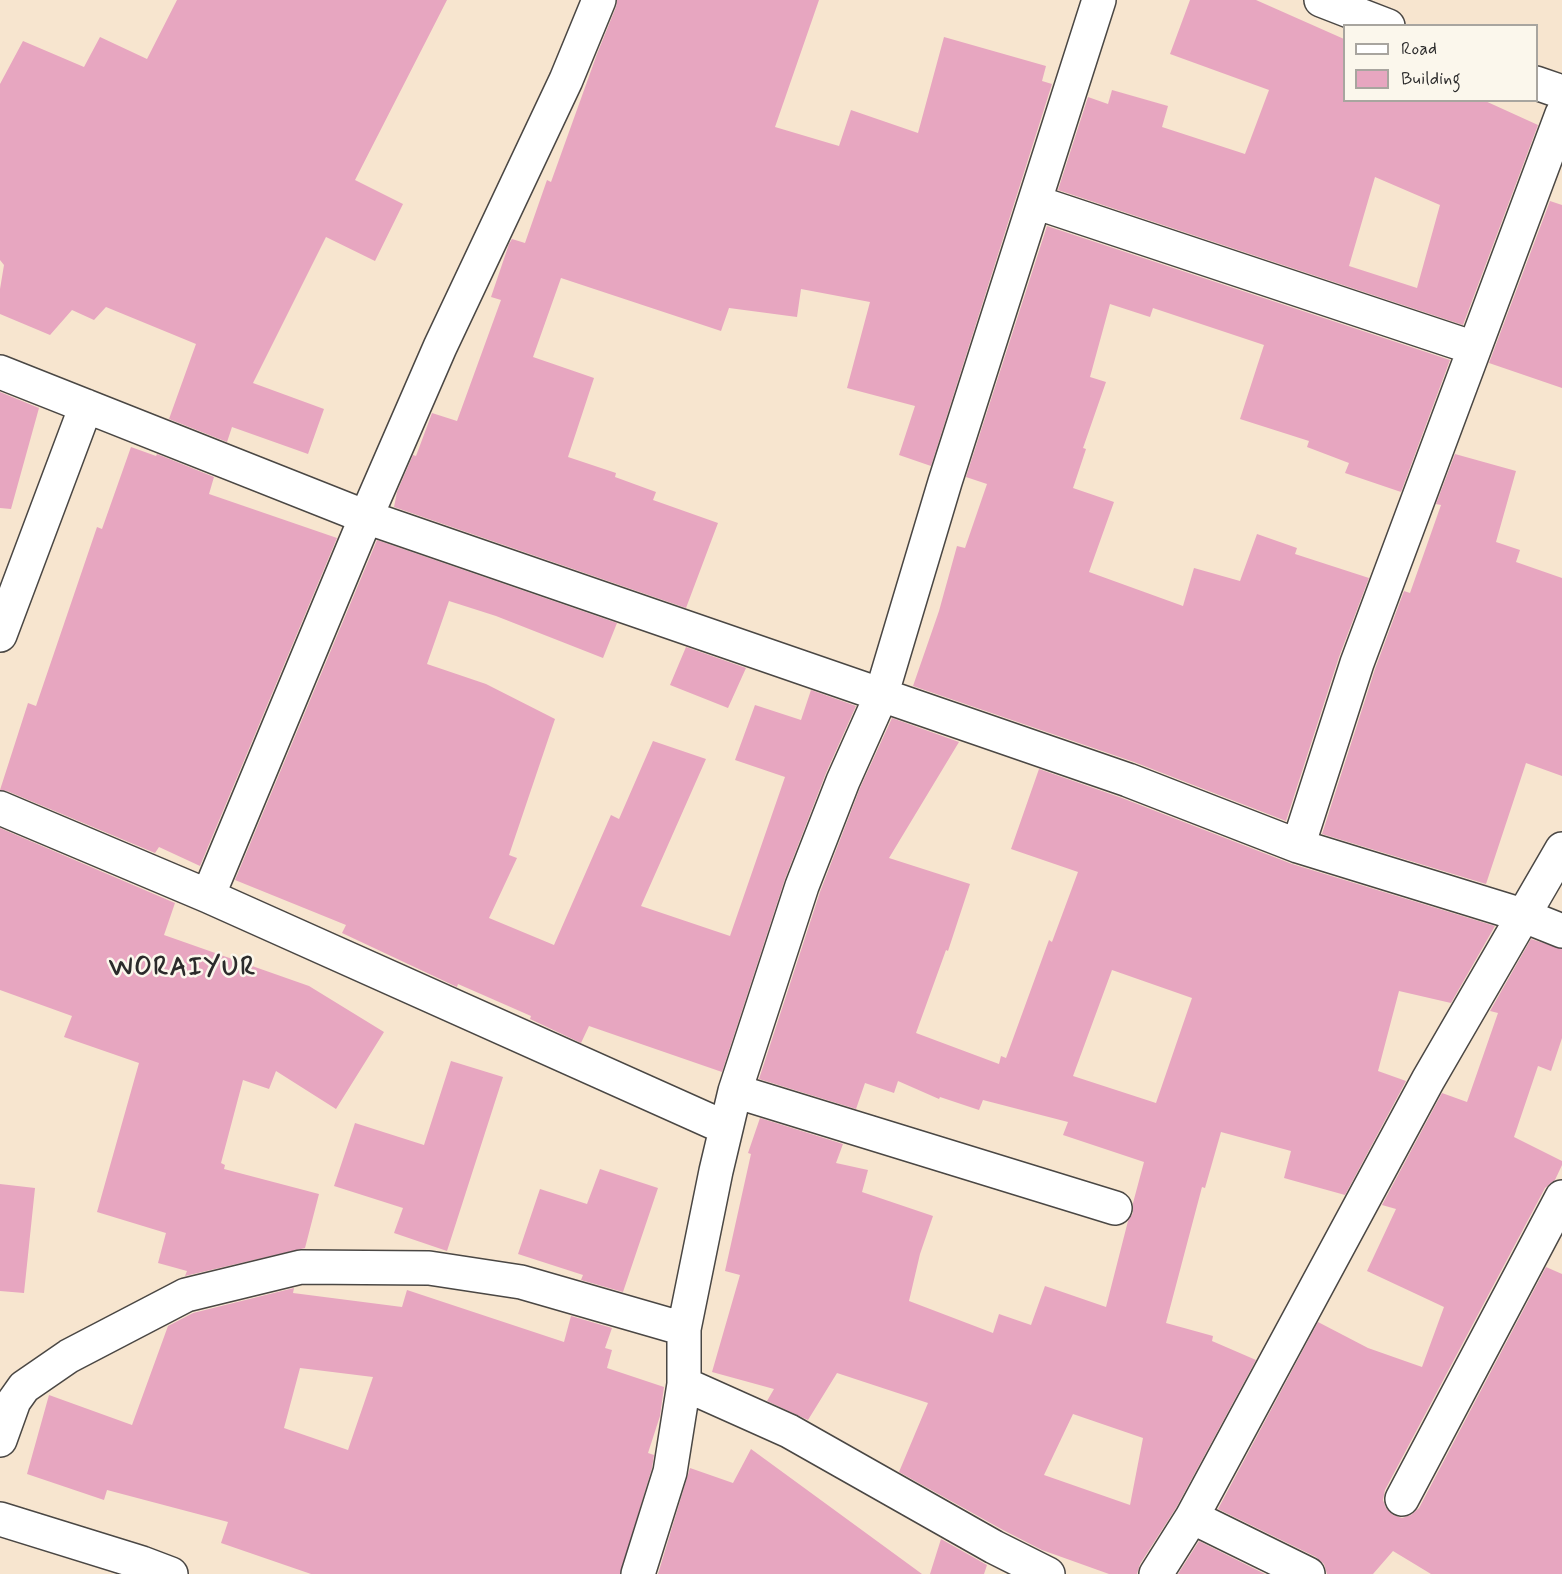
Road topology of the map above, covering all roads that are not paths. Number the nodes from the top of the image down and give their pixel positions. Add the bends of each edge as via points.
1 (599, 0) edge
2 (1099, 0) edge
3 (1322, 0) edge
4 (1383, 24) edge
5 (1538, 83) edge
6 (1562, 92) edge
7 (1562, 114) edge
8 (1035, 202) junction
9 (1474, 348) junction
10 (0, 372) edge
11 (86, 406) junction
12 (366, 517) junction
13 (3, 616) edge
14 (881, 696) junction
15 (0, 808) edge
16 (1298, 846) junction
17 (1562, 849) edge
18 (208, 896) junction
19 (1522, 915) junction
20 (1562, 931) edge
21 (735, 1091) junction
22 (726, 1128) junction
23 (1562, 1197) edge
24 (1115, 1208) dead end
25 (684, 1329) junction
26 (684, 1384) junction
27 (12, 1385) edge
28 (0, 1440) edge
29 (1402, 1498) dead end
30 (1192, 1517) junction
31 (0, 1519) edge
32 (171, 1574) edge
33 (638, 1574) edge
34 (1048, 1574) edge
35 (1156, 1574) edge
36 (1308, 1574) edge

1 - 12 street
2 - 8 street
3 - 4 street
5 - 6 street
7 - 9 street
8 - 9 street
8 - 14 street
9 - 16 street via 1357,663
10 - 11 street
11 - 12 street
11 - 13 street
12 - 14 street
12 - 18 street
14 - 16 street via 1128,780
14 - 21 street via 802,886
15 - 18 street
16 - 19 street
17 - 19 street
18 - 22 street
19 - 20 street
19 - 30 street via 1428,1080
21 - 22 street
21 - 24 street
22 - 25 street
23 - 29 street
25 - 26 street
25 - 27 street via 521,1282 429,1268 302,1268 186,1295
26 - 33 street via 670,1472
26 - 34 street via 789,1431
27 - 28 street via 14,1401
30 - 35 street
30 - 36 street
31 - 32 street

